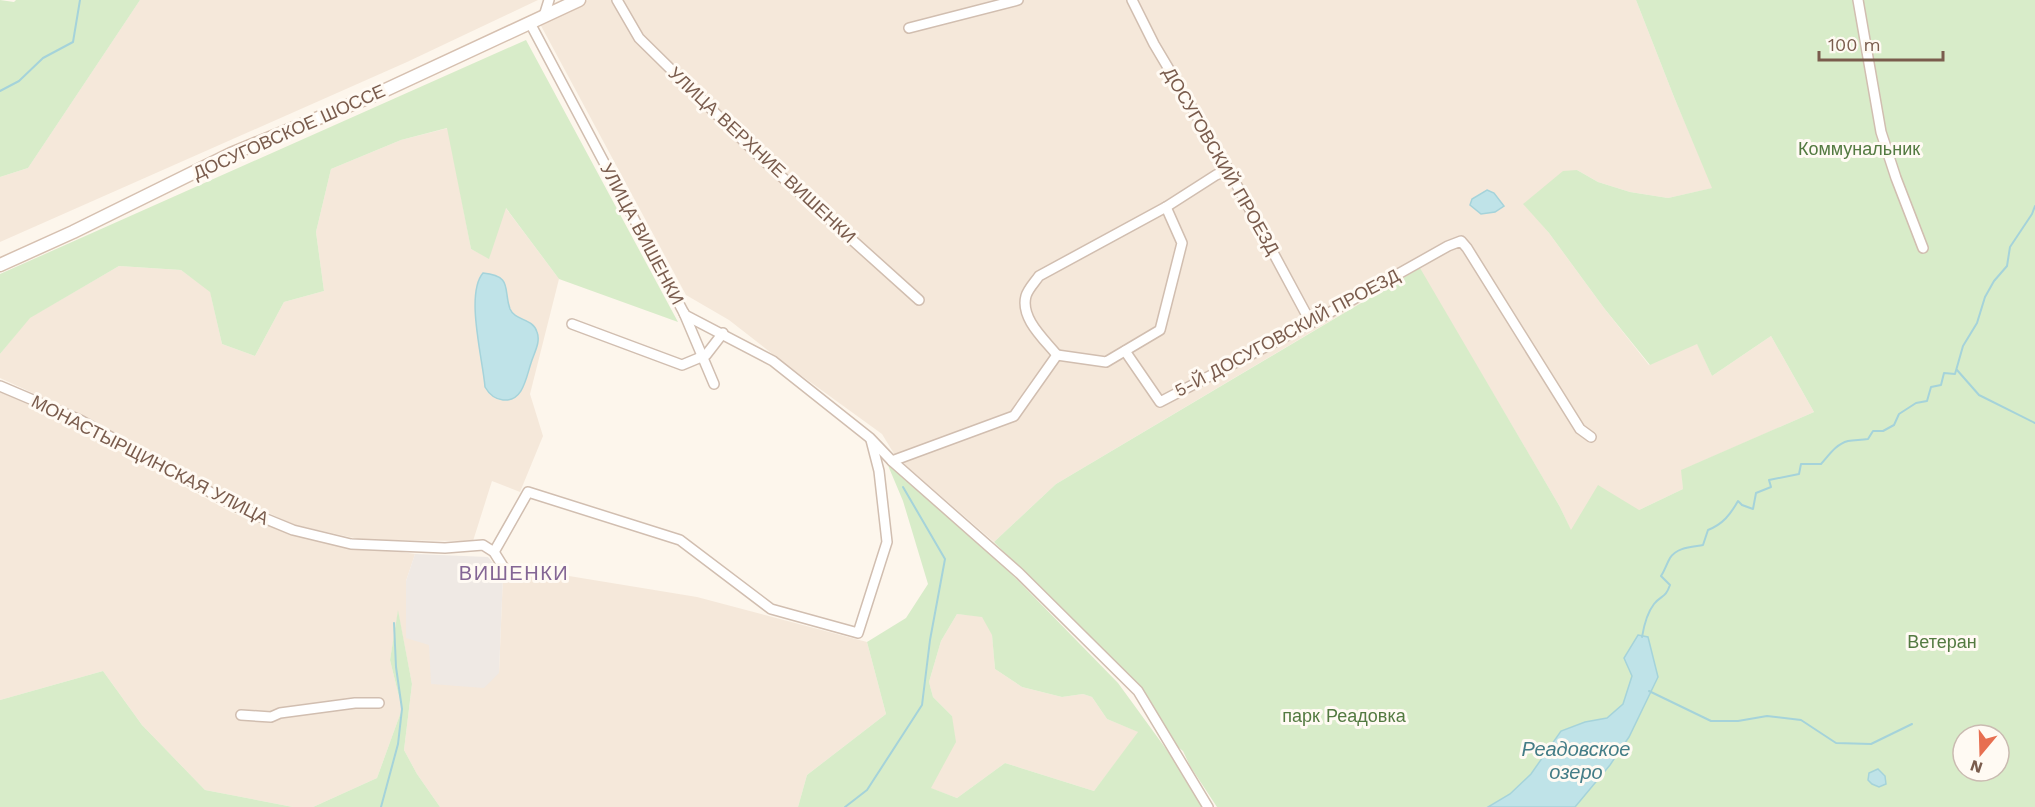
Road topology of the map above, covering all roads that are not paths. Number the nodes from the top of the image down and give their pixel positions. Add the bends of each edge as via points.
1 (549, 0) edge
2 (579, 0) edge
3 (617, 0) edge
4 (1017, 0) edge
5 (1132, 0) edge
6 (1858, 0) edge
7 (544, 16) junction
8 (530, 23) junction
9 (909, 28) dead end
10 (1228, 170) junction
11 (1166, 207) junction
12 (1923, 248) dead end
13 (0, 266) edge
14 (919, 300) dead end
15 (684, 313) junction
16 (1311, 322) junction
17 (572, 324) dead end
18 (723, 333) junction
19 (1125, 351) junction
20 (1057, 355) junction
21 (703, 356) junction
22 (714, 384) dead end
23 (0, 386) edge
24 (1591, 437) dead end
25 (870, 438) junction
26 (892, 461) junction
27 (494, 552) junction
28 (504, 568) dead end
29 (379, 703) dead end
30 (242, 715) dead end
31 (1208, 807) edge

1 - 7 street
2 - 7 main road, ДОСУГОВСКОЕ ШОССЕ
3 - 14 street, УЛИЦА ВЕРХНИЕ ВИШЕНКИ via 639,38 761,158
4 - 9 street
5 - 10 street, ДОСУГОВСКИЙ ПРОЕЗД
6 - 12 street via 1881,132
7 - 8 main road, ДОСУГОВСКОЕ ШОССЕ
8 - 13 main road, ДОСУГОВСКОЕ ШОССЕ via 379,93 231,154
8 - 15 street, УЛИЦА ВИШЕНКИ
10 - 11 street
10 - 16 street, ДОСУГОВСКИЙ ПРОЕЗД
11 - 19 street via 1182,243 1160,330
11 - 20 street via 1039,276 1026,295 1025,309
15 - 18 street, УЛИЦА ВИШЕНКИ
15 - 21 street
16 - 19 street, 5-Й ДОСУГОВСКИЙ ПРОЕЗД via 1160,402
16 - 24 street, 5-Й ДОСУГОВСКИЙ ПРОЕЗД via 1461,242 1580,429
17 - 21 street via 682,365
18 - 21 street
18 - 25 street, УЛИЦА ВИШЕНКИ via 773,361
19 - 20 street via 1106,362
20 - 26 street via 1014,416
21 - 22 street
23 - 27 street, МОНАСТЫРЩИНСКАЯ УЛИЦА via 80,420 237,507 293,530 351,544 445,548 483,545
25 - 26 street, УЛИЦА ВИШЕНКИ
25 - 27 street via 879,471 887,542 858,633 771,609 680,540 528,492
26 - 31 street, УЛИЦА ВИШЕНКИ via 1019,573 1138,691
27 - 28 street
29 - 30 street via 355,703 271,717

